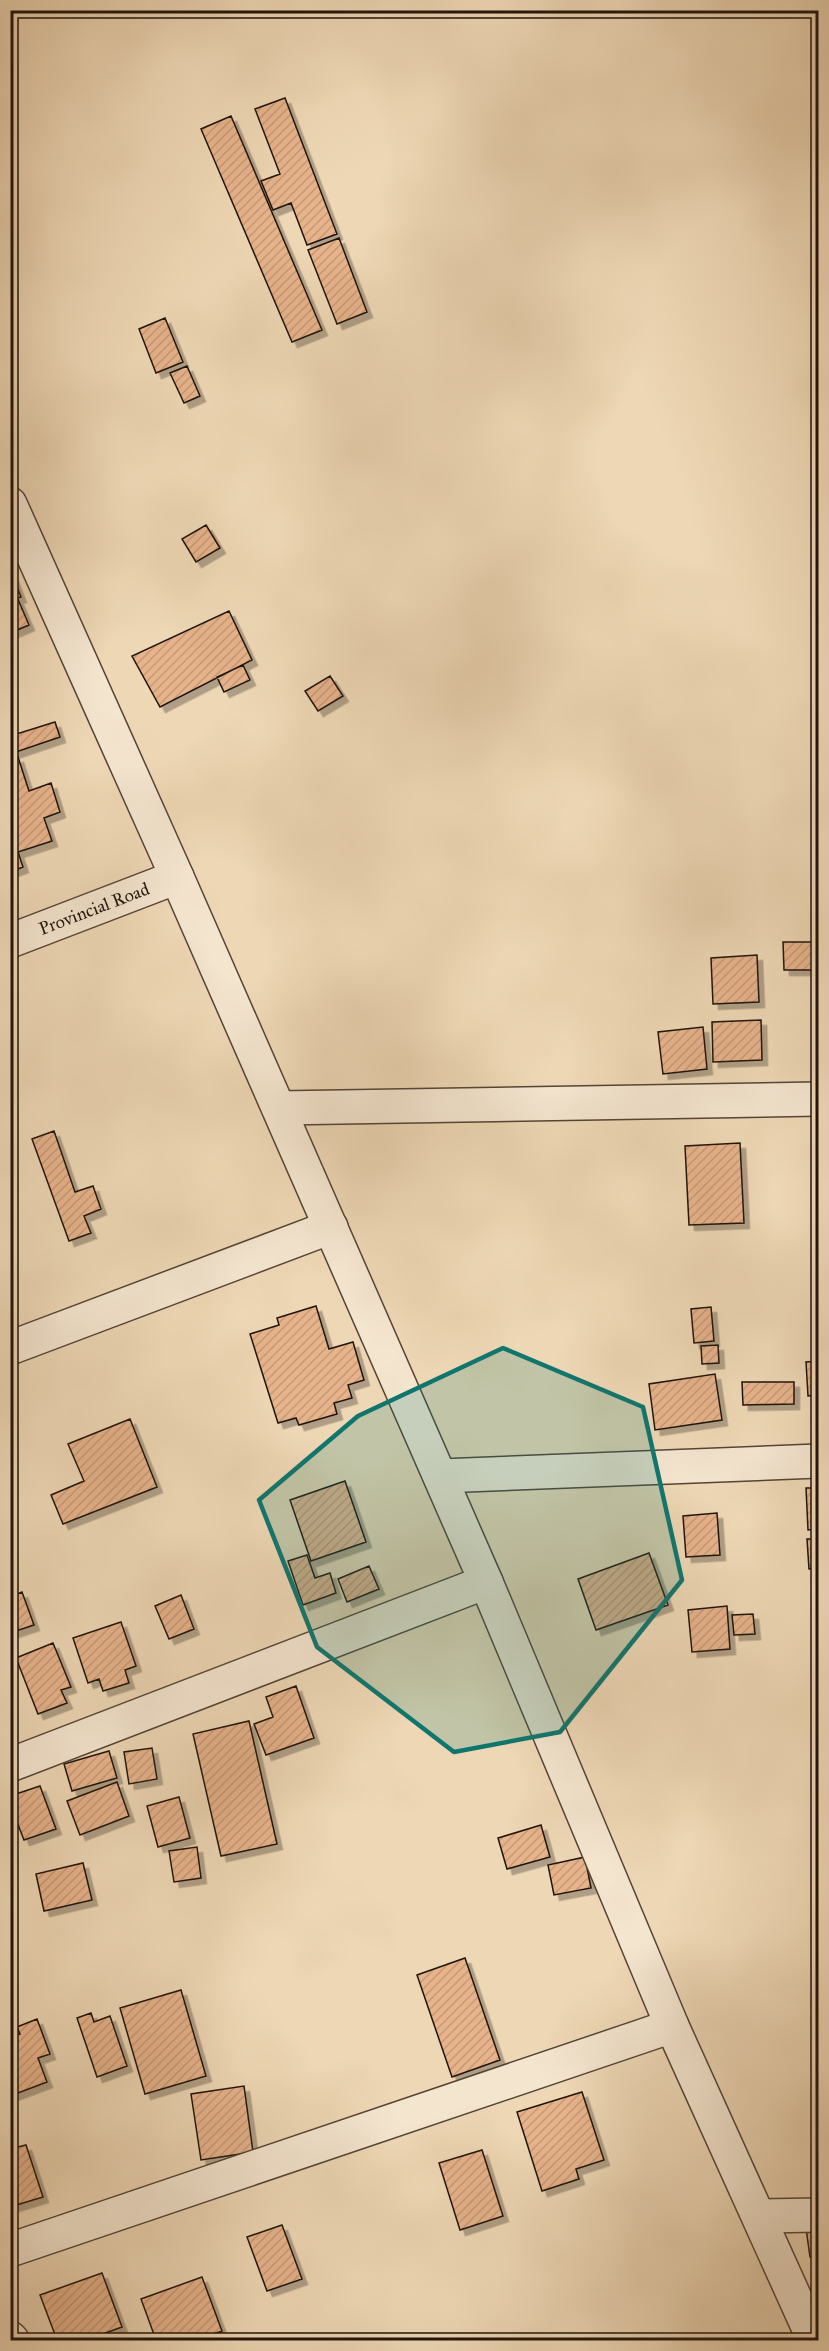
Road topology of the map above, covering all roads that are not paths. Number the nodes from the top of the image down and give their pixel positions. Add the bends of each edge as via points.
1 (13, 518) edge
2 (177, 877) junction
3 (10, 941) edge
4 (819, 1099) edge
5 (279, 1108) junction
6 (331, 1227) junction
7 (10, 1348) edge
8 (819, 1461) edge
9 (440, 1476) junction
10 (486, 1582) junction
11 (10, 1765) edge
12 (672, 2026) junction
13 (819, 2215) edge
14 (759, 2216) junction
15 (10, 2250) edge
16 (814, 2340) edge

1 - 2 street
2 - 3 street, Provincial Road
2 - 5 street
4 - 5 street
5 - 6 street
6 - 7 street
6 - 9 street
8 - 9 street
9 - 10 street
10 - 11 street
10 - 12 street
12 - 14 street
12 - 15 street
13 - 14 street
14 - 16 street

